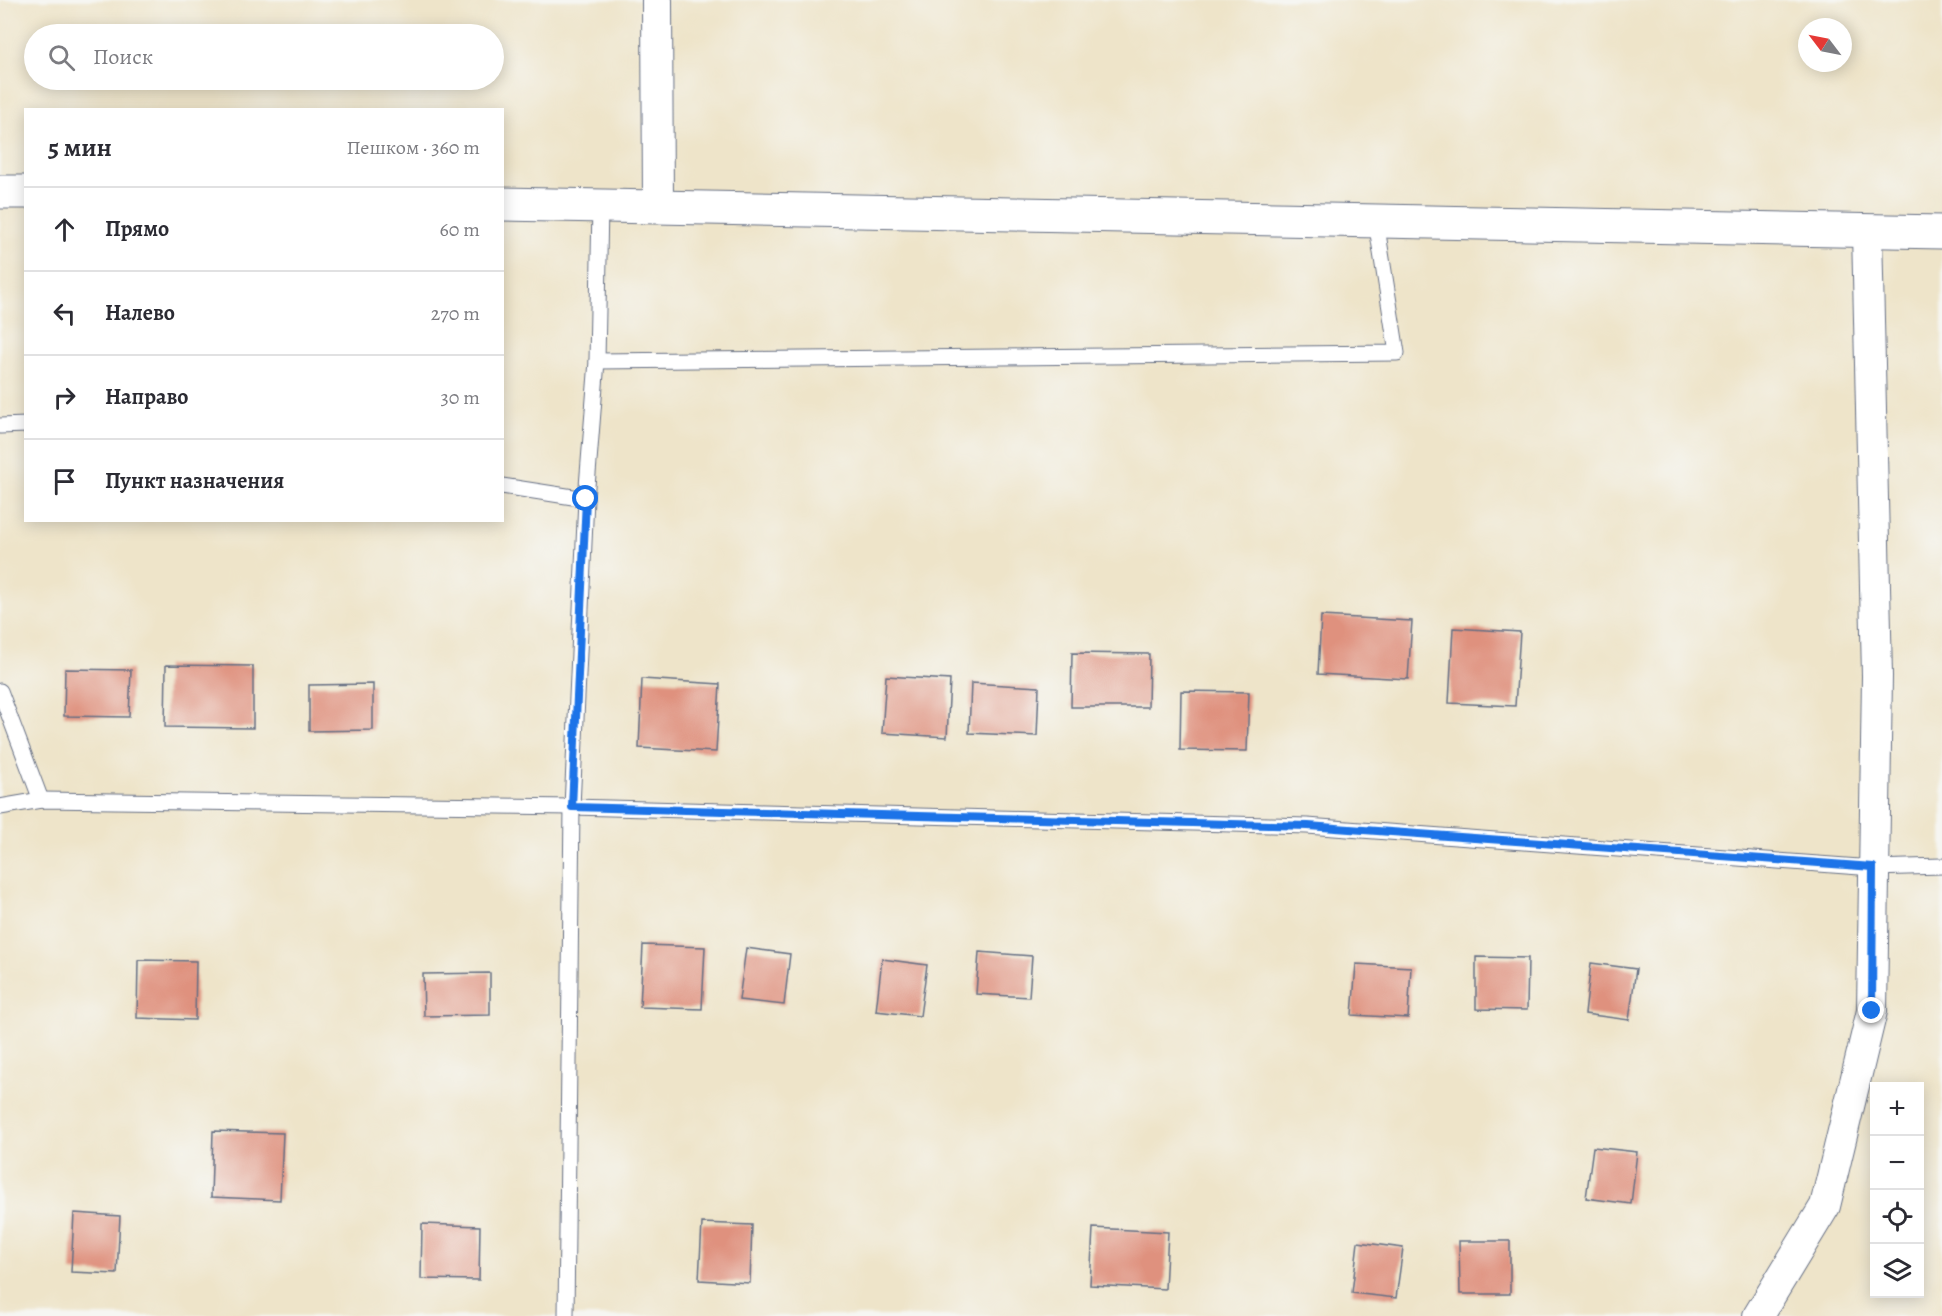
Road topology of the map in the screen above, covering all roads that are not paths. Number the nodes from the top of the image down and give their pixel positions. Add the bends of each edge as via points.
1 (657, 0) edge
2 (0, 192) edge
3 (24, 192) edge
4 (504, 204) edge
5 (600, 206) junction
6 (658, 207) junction
7 (1376, 221) junction
8 (1867, 231) junction
9 (1942, 232) edge
10 (597, 361) junction
11 (24, 425) edge
12 (0, 426) edge
13 (504, 486) edge
14 (586, 499) junction
15 (0, 691) edge
16 (41, 800) junction
17 (0, 807) edge
18 (572, 807) junction
19 (1942, 866) edge
20 (1873, 867) junction
21 (566, 1316) edge
22 (1758, 1316) edge

1 - 6 street
2 - 3 street
4 - 5 street
5 - 6 street
5 - 10 lane
6 - 7 street
7 - 8 street
7 - 10 lane via 1397,353
8 - 9 street
8 - 20 street via 1877,676
10 - 14 lane
11 - 12 lane
13 - 14 lane
14 - 18 lane
15 - 16 lane
16 - 17 lane
16 - 18 lane
18 - 20 lane via 1308,826
18 - 21 lane
19 - 20 lane
20 - 22 street via 1872,1011 1825,1206

